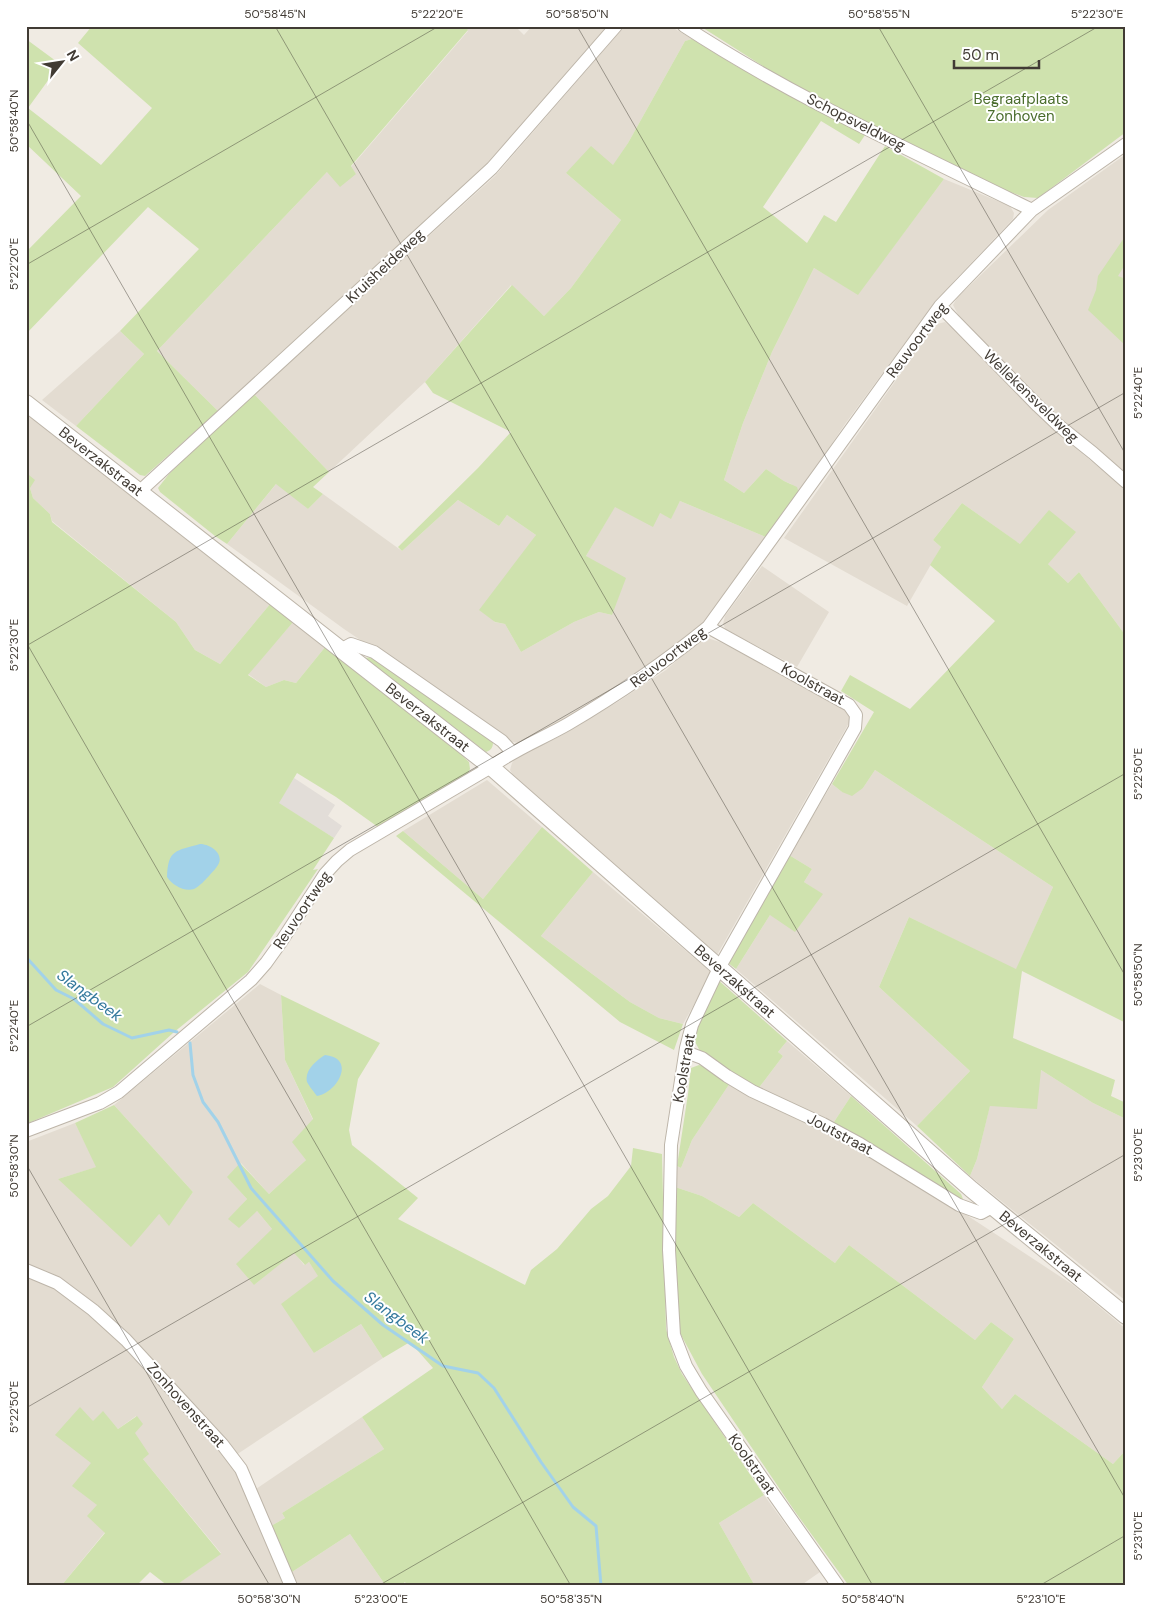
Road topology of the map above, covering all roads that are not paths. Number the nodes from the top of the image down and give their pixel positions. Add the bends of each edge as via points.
1 (616, 26) edge
2 (684, 26) edge
3 (1126, 144) edge
4 (1032, 210) junction
5 (940, 306) junction
6 (26, 403) edge
7 (1126, 482) edge
8 (139, 492) junction
9 (708, 627) junction
10 (342, 649) junction
11 (512, 752) junction
12 (491, 767) junction
13 (720, 968) junction
14 (686, 1052) junction
15 (26, 1131) edge
16 (992, 1207) junction
17 (26, 1270) edge
18 (1126, 1316) edge
19 (291, 1586) edge
20 (838, 1586) edge

1 - 8 street, Kruisheideweg via 492,168
2 - 4 street, Schopsveldweg via 860,126
3 - 4 street, Reuvoortweg
4 - 5 street, Reuvoortweg
5 - 7 street, Wellekensveldweg via 1058,425
5 - 9 street, Reuvoortweg
6 - 8 street, Beverzakstraat
8 - 10 street, Beverzakstraat
9 - 11 street, Reuvoortweg via 638,681 562,728
9 - 13 street, Koolstraat via 850,705 856,715 855,728
10 - 11 street, Beverzakstraat via 351,644 374,652 502,741
10 - 12 street, Beverzakstraat
11 - 12 street, Reuvoortweg
12 - 13 street, Beverzakstraat
12 - 15 street, Reuvoortweg via 337,861 251,980 119,1092 100,1103
13 - 14 street, Koolstraat via 692,1025
13 - 16 street, Beverzakstraat
14 - 16 street, Joutstraat via 702,1058 752,1091 860,1144 959,1205 981,1213
14 - 20 street, Koolstraat via 671,1145 669,1250 674,1335 686,1366 701,1391
16 - 18 street, Beverzakstraat
17 - 19 street, Zonhovenstraat via 57,1283 93,1310 126,1340 222,1444 241,1469

